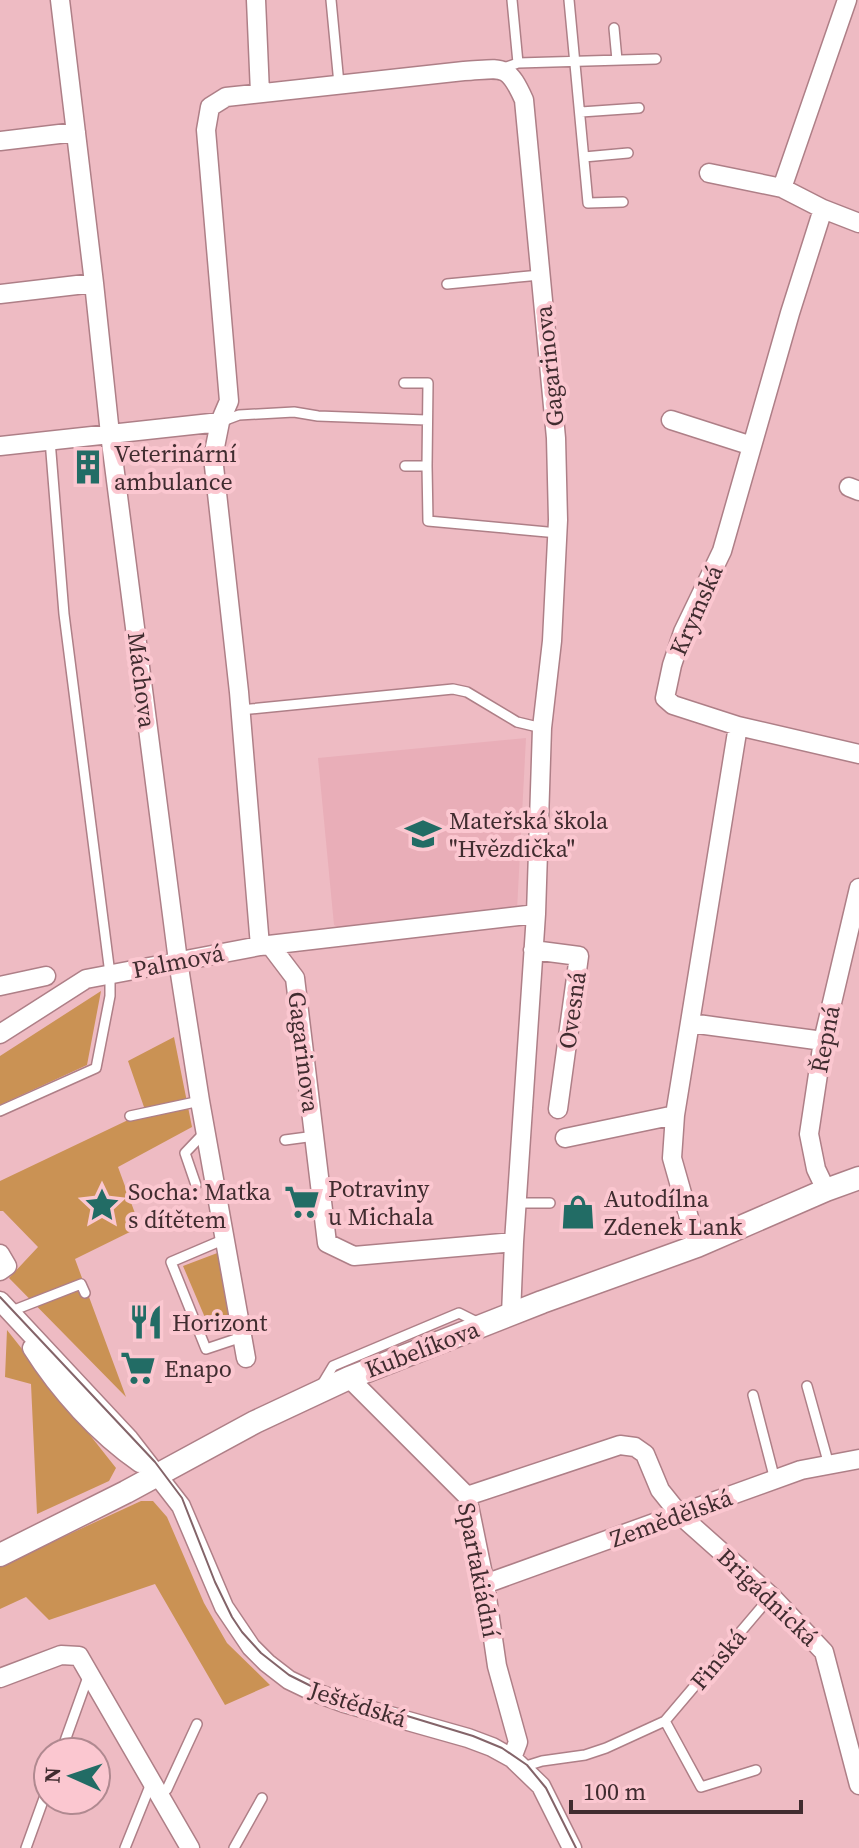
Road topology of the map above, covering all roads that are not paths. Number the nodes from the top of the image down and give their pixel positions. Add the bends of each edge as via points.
1 (60, 0) edge
2 (256, 0) edge
3 (331, 0) edge
4 (512, 0) edge
5 (569, 0) edge
6 (847, 0) edge
7 (614, 28) dead end
8 (656, 59) dead end
9 (617, 60) junction
10 (576, 61) junction
11 (510, 66) junction
12 (339, 84) junction
13 (260, 93) junction
14 (639, 108) dead end
15 (581, 112) junction
16 (76, 132) junction
17 (0, 141) edge
18 (628, 153) dead end
19 (584, 157) junction
20 (709, 173) dead end
21 (782, 188) junction
22 (623, 202) dead end
23 (823, 209) junction
24 (859, 223) edge
25 (540, 275) junction
26 (94, 283) junction
27 (447, 284) dead end
28 (0, 294) edge
29 (404, 383) dead end
30 (426, 420) junction
31 (671, 420) dead end
32 (220, 422) junction
33 (110, 434) junction
34 (50, 440) junction
35 (0, 446) edge
36 (752, 446) junction
37 (405, 466) dead end
38 (427, 466) junction
39 (558, 533) junction
40 (240, 710) junction
41 (738, 726) junction
42 (542, 728) junction
43 (859, 754) edge
44 (859, 888) edge
45 (536, 914) junction
46 (265, 945) junction
47 (533, 950) junction
48 (178, 961) junction
49 (110, 974) junction
50 (46, 976) dead end
51 (0, 986) edge
52 (690, 1023) junction
53 (0, 1034) edge
54 (823, 1041) junction
55 (200, 1101) junction
56 (558, 1109) dead end
57 (0, 1111) edge
58 (675, 1115) junction
59 (130, 1116) dead end
60 (205, 1132) junction
61 (315, 1136) junction
62 (565, 1138) dead end
63 (285, 1140) dead end
64 (859, 1178) edge
65 (196, 1185) dead end
66 (826, 1190) junction
67 (518, 1203) junction
68 (550, 1203) dead end
69 (225, 1239) junction
70 (514, 1242) junction
71 (697, 1246) junction
72 (0, 1254) edge
73 (0, 1271) edge
74 (85, 1293) dead end
75 (5, 1307) edge
76 (511, 1315) junction
77 (484, 1325) junction
78 (242, 1337) junction
79 (246, 1358) dead end
80 (349, 1378) junction
81 (807, 1386) dead end
82 (319, 1391) junction
83 (753, 1395) dead end
84 (859, 1459) edge
85 (829, 1465) junction
86 (157, 1475) junction
87 (775, 1480) junction
88 (467, 1496) junction
89 (680, 1515) junction
90 (0, 1555) edge
91 (485, 1584) junction
92 (771, 1596) junction
93 (89, 1674) junction
94 (0, 1678) edge
95 (665, 1721) junction
96 (197, 1724) dead end
97 (67, 1736) edge
98 (518, 1763) junction
99 (756, 1770) dead end
100 (859, 1785) edge
101 (157, 1788) junction
102 (262, 1798) dead end
103 (38, 1816) edge
104 (26, 1848) edge
105 (125, 1848) edge
106 (190, 1848) edge
107 (234, 1848) edge
108 (572, 1848) edge

1 - 16 street, Máchova
2 - 13 street
3 - 12 lane
4 - 11 lane
5 - 10 lane
6 - 21 street
7 - 9 lane
8 - 9 lane
9 - 10 lane
10 - 11 lane
10 - 15 lane
11 - 12 street
11 - 25 street, Gagarinova via 524,100
12 - 13 street
13 - 32 street via 226,97 210,107 206,130 229,401
14 - 15 lane
15 - 19 lane
16 - 17 street
16 - 26 street, Máchova
18 - 19 lane
19 - 22 lane via 588,203
20 - 21 street
21 - 23 street
23 - 24 street
23 - 36 street, Krymská
25 - 27 lane
25 - 39 street, Gagarinova via 556,438
26 - 28 street
26 - 33 street, Máchova
29 - 30 lane via 428,383
30 - 32 lane via 294,412 239,415
30 - 38 lane
31 - 36 street
32 - 33 street
32 - 40 street via 213,457
33 - 34 street
33 - 48 street, Máchova
34 - 35 street
34 - 49 lane via 64,614
36 - 41 street, Krymská via 722,551 683,632 665,698
37 - 38 lane
38 - 39 lane via 428,521
39 - 42 street, Gagarinova
40 - 42 lane via 453,689 517,722
40 - 46 street
41 - 43 street, Krymská
41 - 52 street
42 - 45 street, Gagarinova
44 - 54 street, Řepná
45 - 46 street
45 - 47 street, Gagarinova
46 - 48 street, Palmová
46 - 61 street, Gagarinova via 295,978
47 - 56 street, Ovesná via 579,956
47 - 67 street, Gagarinova
48 - 49 street, Palmová
48 - 55 street, Máchova
49 - 53 street, Palmová via 86,979
49 - 57 lane via 96,1068
50 - 51 street
52 - 54 street
52 - 58 street
54 - 66 street, Řepná via 809,1134
55 - 59 lane
55 - 60 street, Máchova
58 - 62 street
58 - 71 street via 672,1158
60 - 65 lane via 185,1153
60 - 69 street, Máchova
61 - 63 lane
61 - 70 street, Gagarinova via 322,1244 352,1259
64 - 66 street, Kubelíkova
66 - 71 street, Kubelíkova
67 - 68 lane
67 - 70 street, Gagarinova
69 - 78 street, Máchova
69 - 78 lane via 171,1262 206,1349
70 - 76 street, Gagarinova
71 - 76 street, Kubelíkova
72 - 73 street via 7,1266
74 - 75 lane via 81,1284
75 - 86 street, Ještědská via 57,1386 120,1449
76 - 77 street, Kubelíkova
77 - 80 street, Kubelíkova
77 - 82 lane via 459,1313 333,1366
78 - 79 street, Máchova
80 - 82 street, Kubelíkova
80 - 88 street, Spartakiádní
81 - 85 lane
82 - 86 street, Kubelíkova
83 - 87 lane
84 - 85 street, Zemědělská
85 - 87 street, Zemědělská
86 - 90 street, Kubelíkova
86 - 98 street, Ještědská via 181,1506 224,1607 267,1663 314,1692 468,1738
87 - 89 street, Zemědělská
88 - 89 street, Brigádnická via 620,1445 645,1454 660,1490
88 - 91 street, Spartakiádní
89 - 91 street, Zemědělská
89 - 92 street, Brigádnická
91 - 98 street, Spartakiádní
92 - 95 lane, Finská
92 - 100 street, Brigádnická via 824,1652
93 - 94 street via 79,1656 61,1655
93 - 97 lane
93 - 101 street
95 - 98 lane, Finská via 596,1751
95 - 99 lane via 701,1787
96 - 101 lane via 167,1789
98 - 108 street, Ještědská via 541,1786
101 - 105 lane
101 - 106 street
102 - 107 lane
103 - 104 lane

